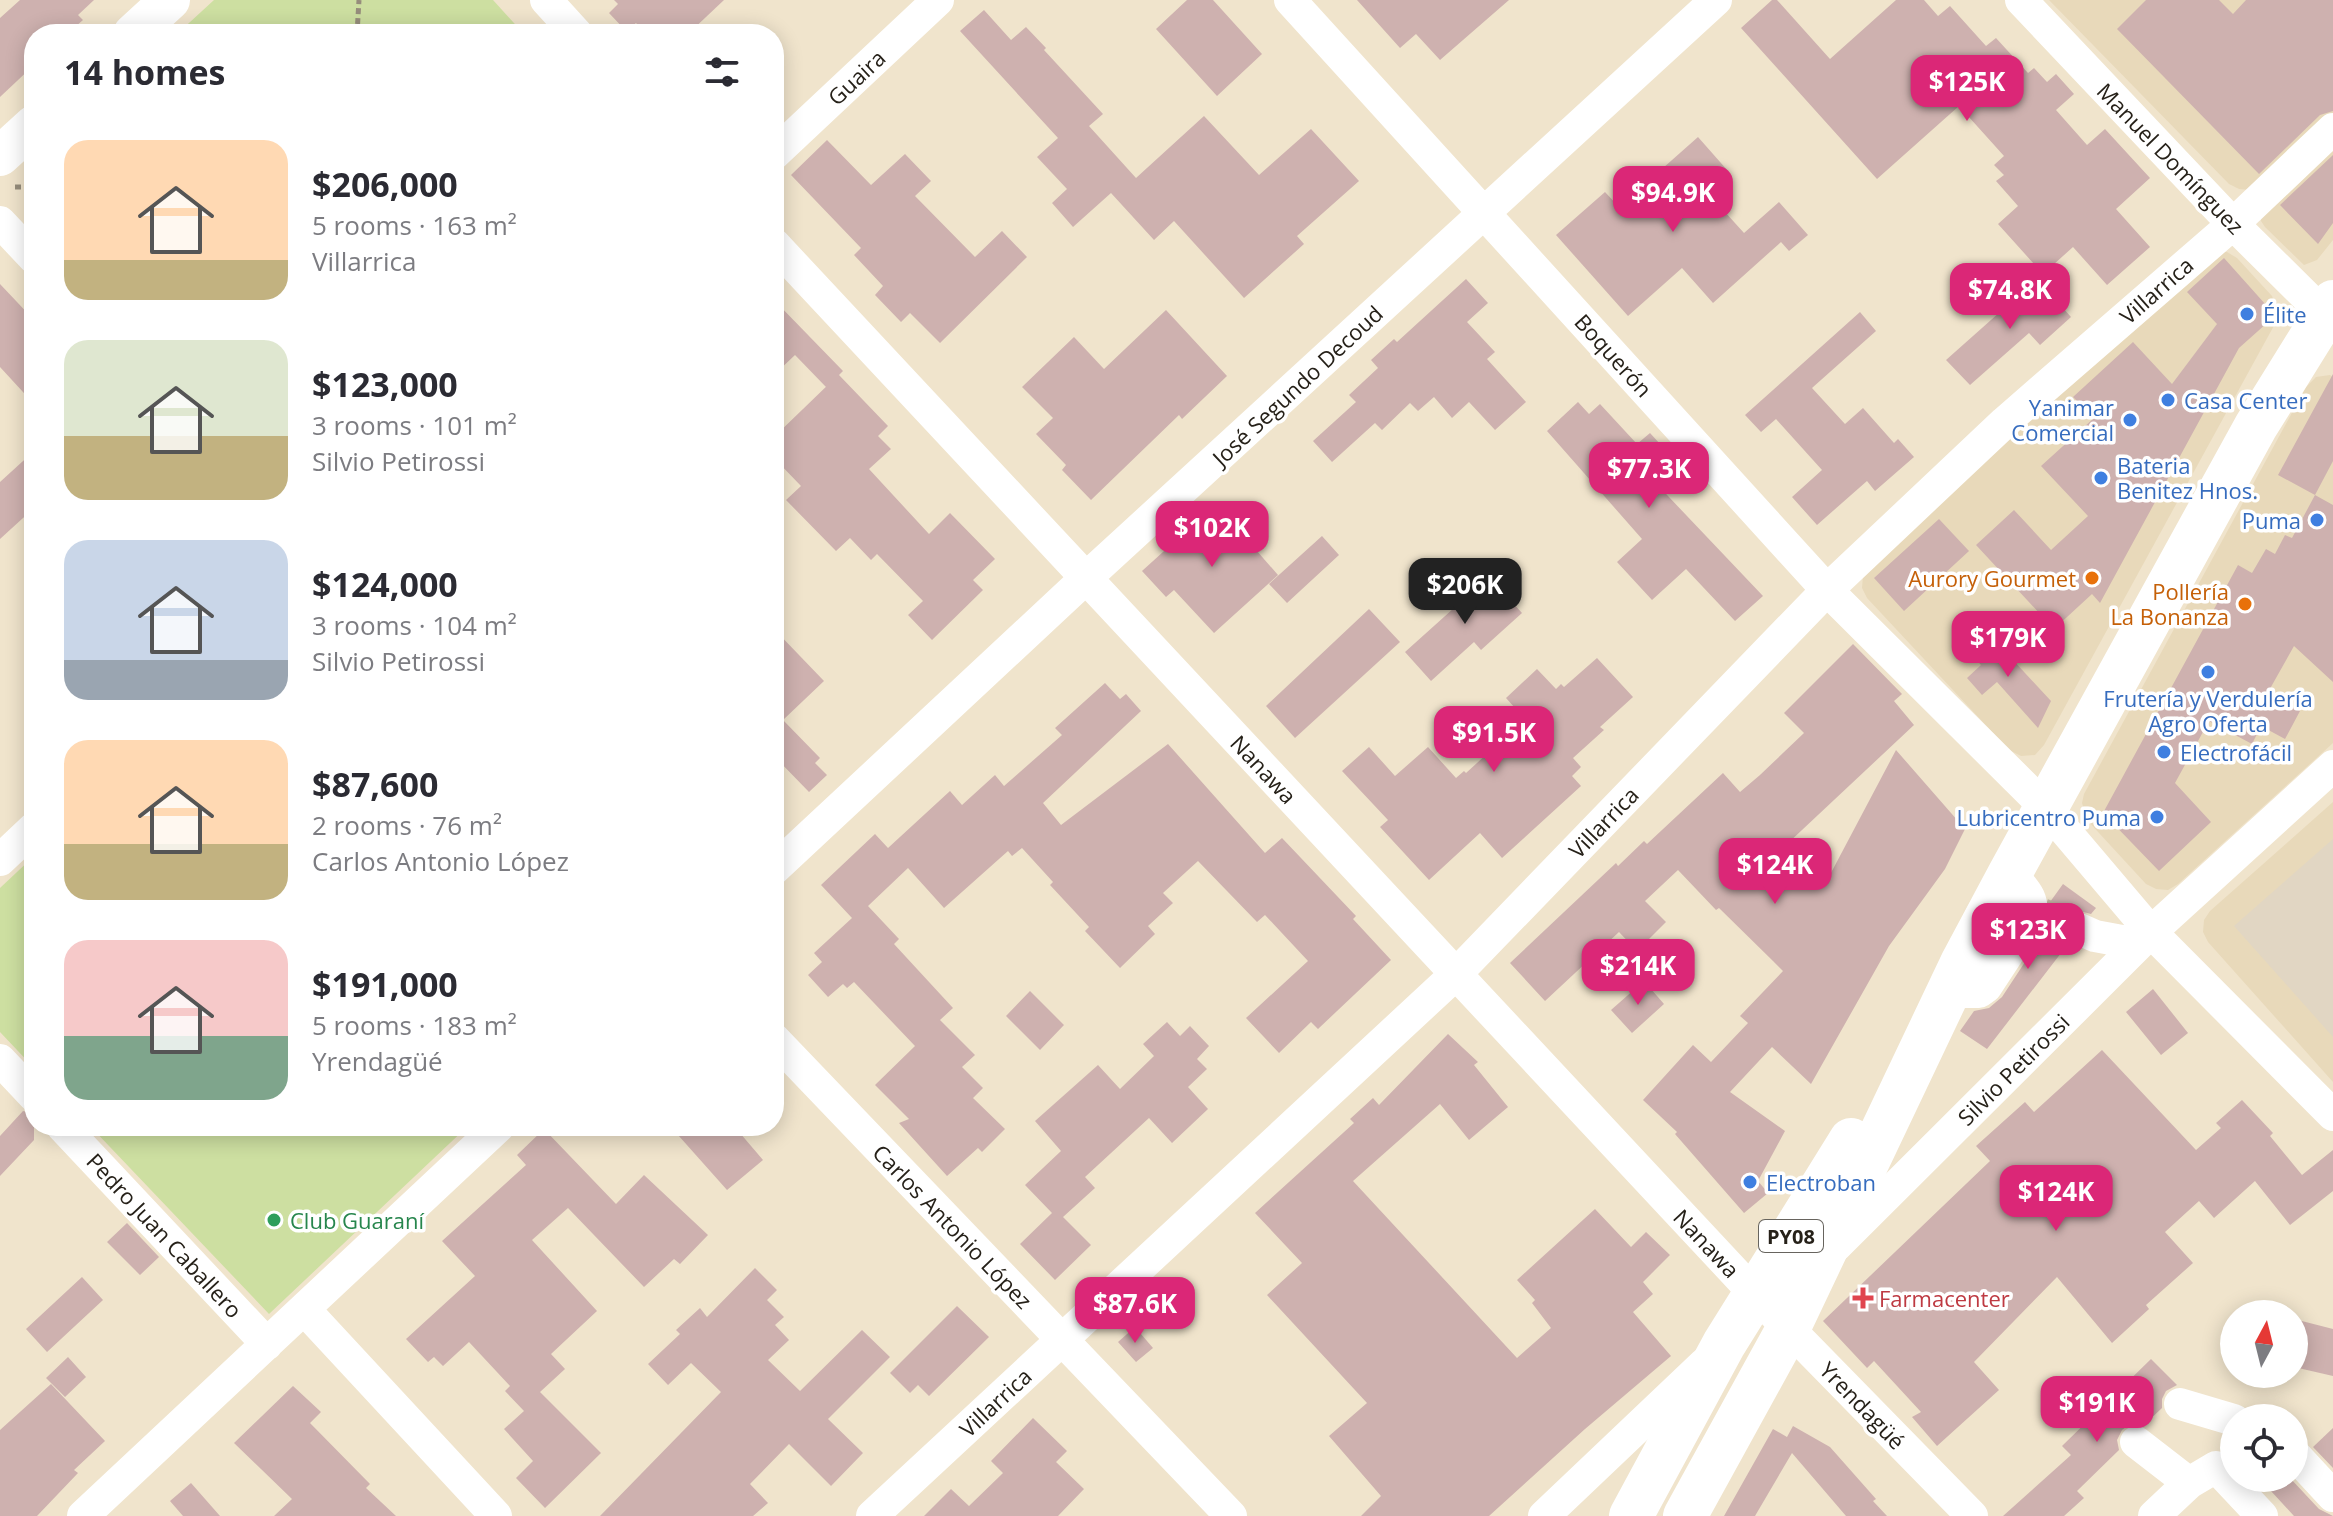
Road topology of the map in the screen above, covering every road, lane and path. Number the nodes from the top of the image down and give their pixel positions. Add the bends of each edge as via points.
1 (170, 0) edge
2 (359, 0) edge
3 (546, 0) edge
4 (938, 0) edge
5 (1290, 0) edge
6 (1716, 0) edge
7 (2021, 0) edge
8 (144, 24) edge
9 (358, 24) edge
10 (568, 24) edge
11 (2333, 129) edge
12 (24, 134) edge
13 (784, 145) edge
14 (0, 156) edge
15 (1485, 212) junction
16 (0, 222) edge
17 (2233, 224) junction
18 (24, 247) edge
19 (784, 255) edge
20 (2330, 313) edge
21 (1086, 578) junction
22 (1827, 590) junction
23 (2333, 766) edge
24 (2045, 807) junction
25 (24, 837) edge
26 (0, 860) edge
27 (784, 860) edge
28 (2010, 873) junction
29 (2079, 929) tunnel mouth
30 (2145, 938) junction
31 (1456, 974) junction
32 (1955, 977) junction
33 (784, 1049) edge
34 (0, 1060) edge
35 (24, 1085) edge
36 (2333, 1115) edge
37 (71, 1136) edge
38 (488, 1136) edge
39 (1819, 1262) junction
40 (1755, 1294) junction
41 (304, 1309) junction
42 (1788, 1329) junction
43 (1062, 1339) junction
44 (267, 1344) junction
45 (1724, 1344) junction
46 (2180, 1404) dead end
47 (2220, 1416) edge
48 (2136, 1442) dead end
49 (2308, 1469) edge
50 (2189, 1483) junction
51 (2333, 1496) edge
52 (83, 1516) edge
53 (496, 1516) edge
54 (872, 1516) edge
55 (1231, 1516) edge
56 (1544, 1516) edge
57 (1631, 1516) edge
58 (1685, 1516) edge
59 (1972, 1516) edge
60 (2154, 1516) edge
61 (2262, 1516) edge

1 - 8 main road
2 - 9 path
3 - 10 street
4 - 13 street, Guaira
5 - 15 street, Boquerón
6 - 15 street, José Segundo Decoud
7 - 17 street, Manuel Domínguez
11 - 17 street, Villarrica
12 - 14 main road
15 - 21 street, José Segundo Decoud
15 - 22 street, Boquerón
16 - 18 street
17 - 20 street, Manuel Domínguez
17 - 22 street, Villarrica via 2005,422
19 - 21 street, Nanawa
20 - 24 highway, PY08 via 2256,426
21 - 27 street, José Segundo Decoud
21 - 31 street, Nanawa
22 - 24 street, Boquerón
22 - 31 street, Villarrica
23 - 30 street, Silvio Petirossi
24 - 28 highway, PY08
24 - 30 street, Boquerón
25 - 26 street
28 - 32 highway, PY08
28 - 32 street via 2037,912 1986,987 1979,992
29 - 30 street via 2095,936
30 - 36 street, Boquerón
30 - 39 street, Silvio Petirossi
31 - 40 street, Nanawa
31 - 43 street, Villarrica
32 - 39 highway, PY08
32 - 40 highway, PY08
33 - 43 street, Carlos Antonio López
34 - 35 street
37 - 44 street, Pedro Juan Caballero
38 - 41 street
39 - 40 street, Silvio Petirossi
39 - 42 highway, PY08
40 - 42 street, Yrendagüé
40 - 45 highway, PY08
41 - 44 street
41 - 53 street
42 - 58 highway, PY08
42 - 59 street, Yrendagüé
43 - 54 street, Villarrica
43 - 55 street, Carlos Antonio López
44 - 52 street
45 - 56 street
45 - 57 highway, PY08
46 - 47 street
48 - 50 street
49 - 51 street
50 - 60 street
50 - 61 street via 2216,1467

